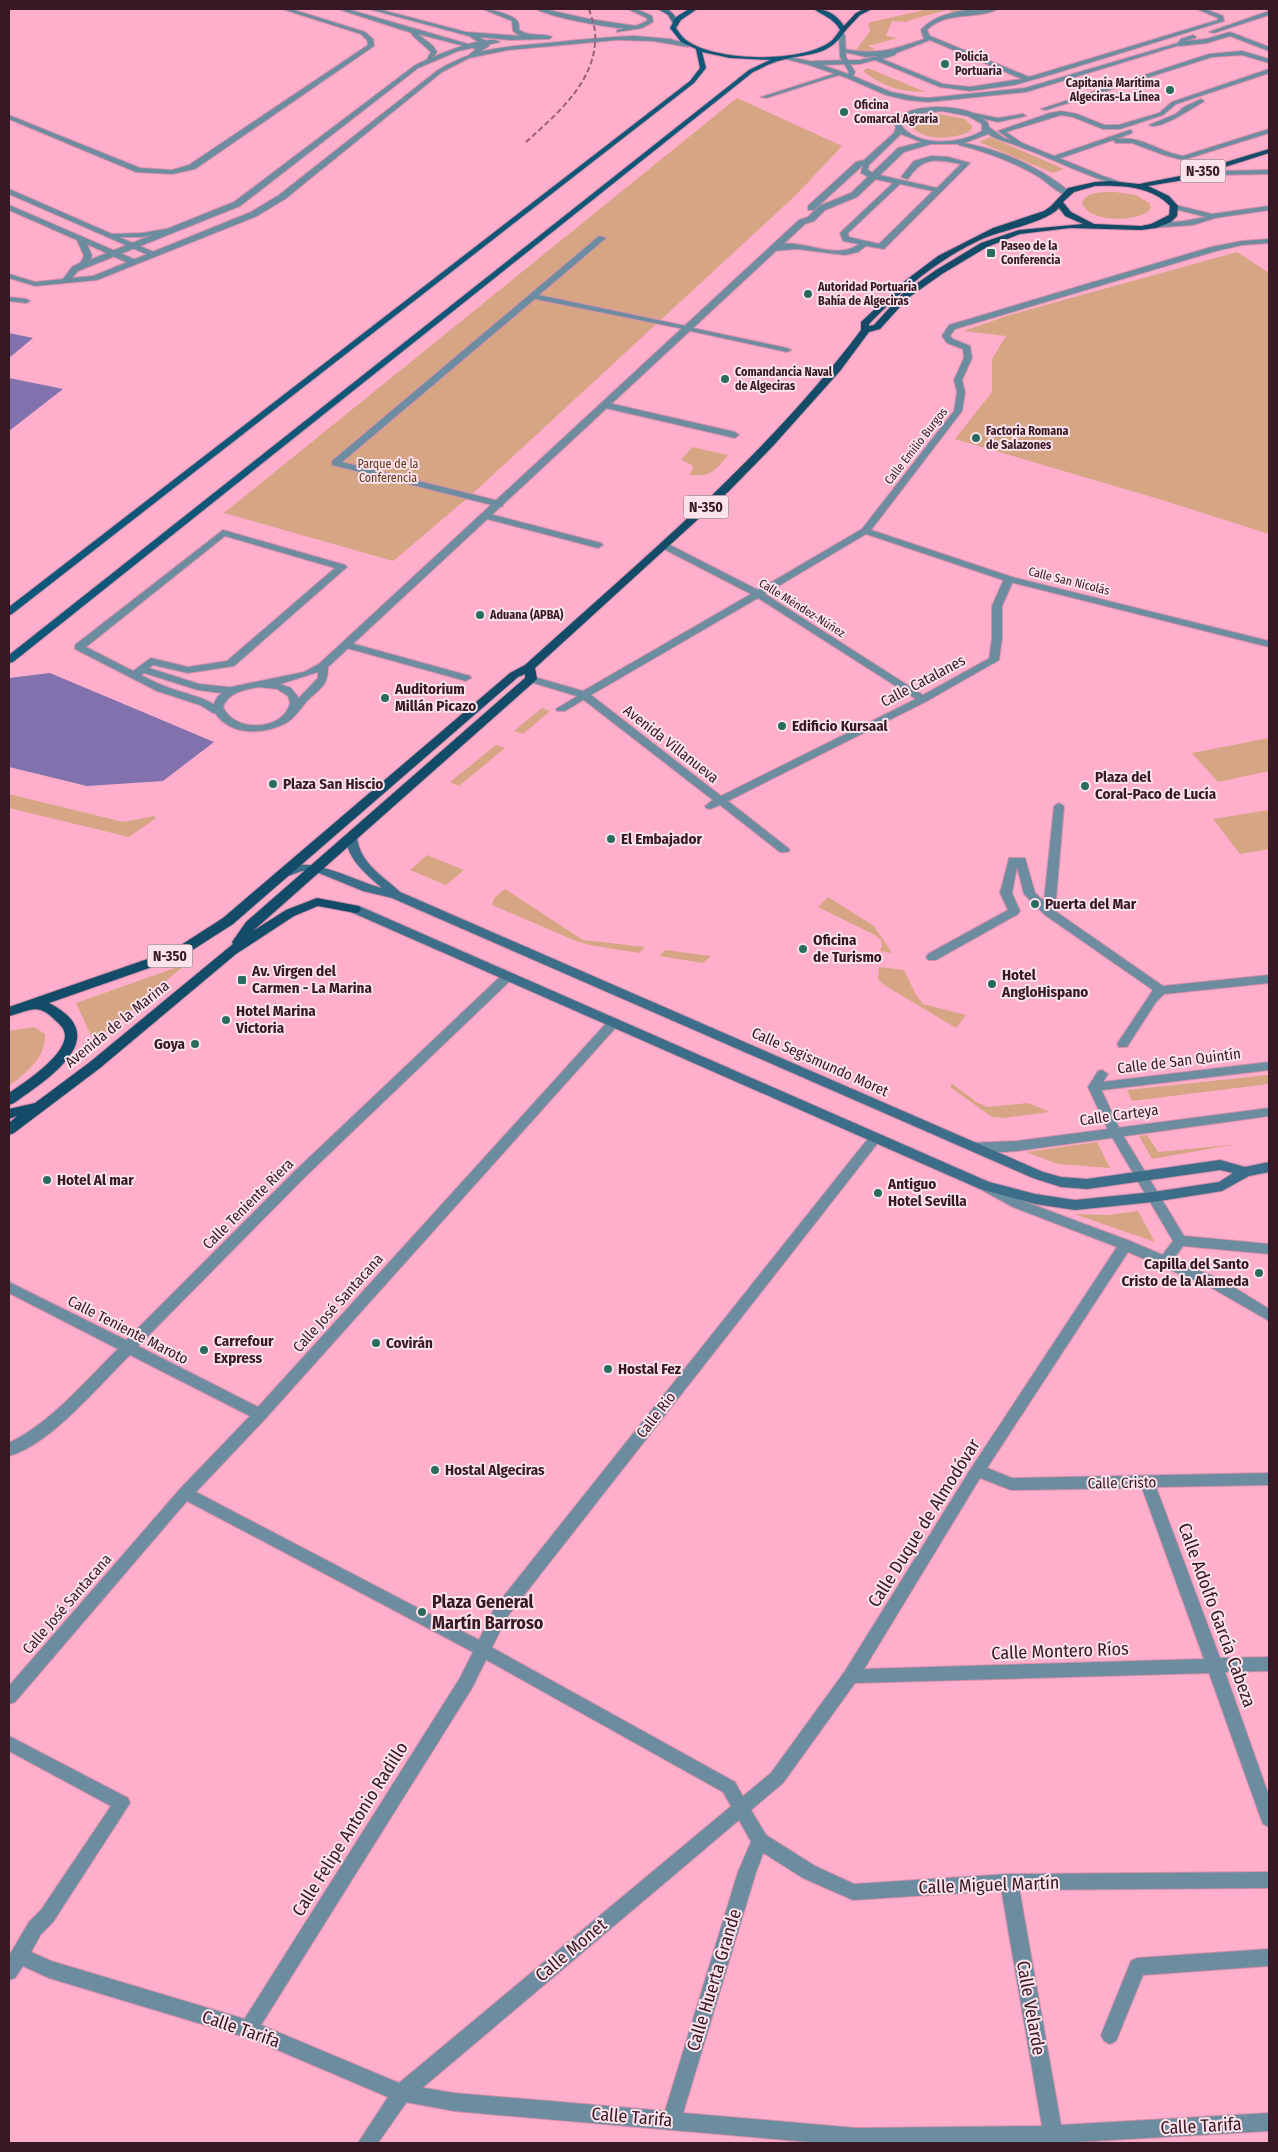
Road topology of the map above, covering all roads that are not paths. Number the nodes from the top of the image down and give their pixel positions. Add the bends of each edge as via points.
1 (285, 9) edge
2 (341, 9) edge
3 (372, 9) edge
4 (389, 9) edge
5 (486, 9) edge
6 (539, 9) edge
7 (631, 9) edge
8 (660, 9) edge
9 (694, 9) edge
10 (817, 9) edge
11 (869, 9) edge
12 (994, 9) edge
13 (1200, 9) edge
14 (1269, 13) edge
15 (502, 14) junction
16 (675, 22) junction
17 (504, 23) dead end
18 (389, 24) junction
19 (640, 27) junction
20 (1218, 30) junction
21 (843, 32) junction
22 (466, 34) junction
23 (497, 34) junction
24 (1230, 34) junction
25 (550, 37) junction
26 (928, 37) junction
27 (535, 38) junction
28 (1180, 44) junction
29 (688, 45) junction
30 (467, 46) junction
31 (485, 46) junction
32 (505, 49) junction
33 (699, 49) junction
34 (1269, 49) edge
35 (843, 51) junction
36 (894, 52) junction
37 (472, 55) junction
38 (783, 58) junction
39 (430, 59) junction
40 (876, 59) junction
41 (1269, 61) edge
42 (846, 62) junction
43 (813, 63) junction
44 (1269, 71) edge
45 (839, 74) junction
46 (850, 76) junction
47 (1029, 79) junction
48 (1269, 79) edge
49 (764, 97) dead end
50 (973, 115) junction
51 (9, 117) edge
52 (898, 129) junction
53 (987, 129) junction
54 (1269, 131) edge
55 (1106, 141) junction
56 (930, 142) junction
57 (954, 143) junction
58 (1020, 144) junction
59 (1269, 151) edge
60 (1269, 157) edge
61 (1052, 158) junction
62 (867, 162) junction
63 (881, 169) junction
64 (1269, 172) edge
65 (1217, 173) junction
66 (873, 176) junction
67 (905, 177) junction
68 (898, 182) junction
69 (1122, 184) junction
70 (1135, 186) junction
71 (940, 187) junction
72 (9, 191) edge
73 (1170, 192) junction
74 (1066, 193) junction
75 (1060, 203) junction
76 (1174, 206) junction
77 (9, 208) edge
78 (1269, 208) edge
79 (1213, 216) junction
80 (802, 222) junction
81 (1153, 226) junction
82 (1113, 228) junction
83 (175, 230) junction
84 (102, 232) junction
85 (602, 238) dead end
86 (81, 240) junction
87 (1269, 241) edge
88 (864, 244) junction
89 (133, 246) junction
90 (772, 250) junction
91 (113, 254) junction
92 (153, 254) junction
93 (133, 262) junction
94 (75, 269) junction
95 (9, 276) edge
96 (66, 280) junction
97 (533, 296) junction
98 (9, 300) edge
99 (26, 301) dead end
100 (686, 328) junction
101 (866, 330) junction
102 (787, 350) dead end
103 (604, 405) junction
104 (735, 435) dead end
105 (500, 504) junction
106 (486, 516) junction
107 (865, 531) junction
108 (598, 545) dead end
109 (663, 545) junction
110 (1009, 579) junction
111 (757, 593) junction
112 (9, 612) edge
113 (1269, 644) edge
114 (347, 645) junction
115 (9, 660) edge
116 (323, 666) junction
117 (529, 667) junction
118 (142, 669) junction
119 (134, 676) junction
120 (466, 678) dead end
121 (531, 679) junction
122 (265, 684) junction
123 (233, 690) junction
124 (584, 695) junction
125 (923, 699) junction
126 (295, 708) junction
127 (561, 709) dead end
128 (217, 711) junction
129 (714, 803) junction
130 (1059, 806) dead end
131 (351, 836) junction
132 (784, 850) dead end
133 (315, 868) junction
134 (285, 874) junction
135 (396, 895) junction
136 (355, 909) joint
137 (1049, 912) junction
138 (231, 951) junction
139 (932, 957) dead end
140 (508, 976) junction
141 (1269, 979) edge
142 (1161, 990) junction
143 (36, 1003) junction
144 (9, 1007) edge
145 (9, 1012) edge
146 (614, 1022) junction
147 (1123, 1044) dead end
148 (1269, 1066) edge
149 (1102, 1074) dead end
150 (1094, 1087) junction
151 (9, 1100) edge
152 (46, 1102) junction
153 (1269, 1112) edge
154 (9, 1114) edge
155 (9, 1130) edge
156 (1115, 1132) junction
157 (875, 1139) junction
158 (972, 1146) junction
159 (1269, 1167) edge
160 (1245, 1172) junction
161 (1142, 1177) junction
162 (985, 1186) junction
163 (1153, 1197) junction
164 (1180, 1241) junction
165 (1125, 1245) junction
166 (1269, 1249) edge
167 (1164, 1262) junction
168 (9, 1288) edge
169 (1269, 1316) edge
170 (128, 1348) junction
171 (260, 1415) junction
172 (9, 1450) edge
173 (977, 1471) junction
174 (1269, 1479) edge
175 (1147, 1482) junction
176 (185, 1493) junction
177 (482, 1649) junction
178 (1269, 1664) edge
179 (1216, 1666) junction
180 (851, 1676) junction
181 (9, 1697) edge
182 (9, 1743) edge
183 (741, 1808) junction
184 (1269, 1819) edge
185 (760, 1841) junction
186 (1269, 1880) edge
187 (1009, 1882) junction
188 (19, 1955) junction
189 (1269, 1957) edge
190 (9, 1972) edge
191 (248, 2029) junction
192 (1110, 2035) dead end
193 (402, 2093) junction
194 (672, 2120) junction
195 (1269, 2122) edge
196 (1052, 2134) junction
197 (367, 2143) edge

1 - 51 street via 362,33 370,39 371,46 192,167 160,173 140,170
2 - 18 street
3 - 22 street
4 - 22 street
5 - 15 street
6 - 19 street
7 - 19 street via 650,18 650,22
8 - 16 main road via 671,14
9 - 16 main road
10 - 21 main road via 835,18
11 - 21 highway via 858,14
12 - 26 street via 934,22 924,30
13 - 47 street via 1221,17 1221,21
14 - 20 street
15 - 17 street
15 - 27 street via 516,23 517,33
16 - 29 main road via 675,34
18 - 30 street
18 - 39 street via 410,32 431,47 434,52
19 - 25 street
20 - 24 street
20 - 28 street via 1183,40
21 - 35 street
21 - 38 main road via 832,45 823,49
22 - 23 street
22 - 31 street
23 - 27 street
23 - 31 street
24 - 28 street
24 - 34 street
25 - 27 street
25 - 31 street
26 - 36 street via 923,43
26 - 47 street
28 - 46 street via 1026,90 951,98 912,99 874,90
29 - 32 street via 660,38 633,37
29 - 33 main road
30 - 31 street
30 - 39 street
31 - 32 street
31 - 37 street
32 - 37 street
33 - 38 main road via 732,57
33 - 112 main road via 704,66 692,82
35 - 36 street via 866,55
35 - 42 street
36 - 40 street
37 - 92 street via 440,71 282,197 242,220
38 - 43 street
38 - 115 main road via 751,71
39 - 83 street via 248,197
40 - 42 street
40 - 47 street via 948,88 970,89
41 - 50 street via 1242,53 1211,55 1011,119
42 - 43 street
42 - 46 street via 852,72
43 - 45 street
44 - 58 street via 1174,103 1160,114 1120,128 1103,127 1071,114 1056,113 1001,131
45 - 46 street
45 - 49 street
48 - 55 street via 1199,102 1166,120
50 - 52 street via 953,110 920,110 903,116 897,124
50 - 53 street via 985,123
52 - 56 street via 910,137
52 - 62 street via 897,134
53 - 57 street via 974,139
53 - 58 street via 993,135
54 - 55 street via 1188,158 1169,156 1133,140
55 - 61 street
56 - 57 street
56 - 63 street via 902,150
57 - 74 street via 981,148 1044,175
58 - 61 street
59 - 70 highway, N-350 via 1181,178
60 - 65 highway, N-350
61 - 69 street
62 - 66 street via 864,171
62 - 80 street via 859,164 802,217
63 - 66 street
63 - 67 street via 888,174
64 - 65 street
65 - 73 highway, N-350 via 1184,183
66 - 68 street
66 - 80 street via 854,195 822,208 811,219
67 - 71 street
67 - 71 street via 918,161 926,158 966,163
68 - 71 street
68 - 88 street via 844,233 846,239
69 - 70 highway, N-350
69 - 74 highway, N-350 via 1084,186
70 - 73 highway, N-350
71 - 88 street via 881,247
72 - 84 street
73 - 76 highway, N-350
74 - 75 highway, N-350
75 - 82 highway, N-350 via 1062,209 1076,219
75 - 101 highway, N-350 via 1048,213 998,230 940,258 894,293 864,324
76 - 79 street
76 - 81 highway, N-350 via 1173,216
77 - 86 street
78 - 79 street
79 - 81 street via 1211,219
80 - 90 street
81 - 82 highway, N-350
82 - 101 highway, N-350 via 1043,228 999,238 939,272 905,296 877,327
83 - 84 street via 142,235
83 - 89 street
84 - 89 street
85 - 97 street
86 - 91 street
86 - 94 street via 88,256
87 - 107 street, Calle Emilio Burgos via 1214,249 952,327 946,336 967,348 968,358 958,380 961,392 958,411
88 - 90 street via 855,252 841,254 798,246
89 - 91 street
89 - 92 street
90 - 100 street
91 - 93 street
91 - 94 street
92 - 93 street
93 - 96 street via 94,278
94 - 96 street
95 - 96 street via 35,284
97 - 100 street
97 - 105 street via 335,463
98 - 99 street
100 - 102 street
100 - 103 street
101 - 109 highway, N-350 via 837,369 770,444
103 - 104 street
103 - 105 street
105 - 106 street
106 - 108 street
106 - 114 street
107 - 110 street, Calle San Nicolás
107 - 111 street, Calle Emilio Burgos
109 - 111 street, Calle Méndez-Núñez
109 - 117 highway, N-350
110 - 113 street, Calle San Nicolás
110 - 125 street, Calle Catalanes via 996,606 994,660
111 - 124 street, Calle Emilio Burgos
111 - 125 street, Calle Méndez-Núñez
114 - 116 street
114 - 120 street
116 - 122 street via 288,680
116 - 126 street via 323,679
117 - 121 highway
117 - 134 highway, N-350 via 514,674
118 - 119 street
118 - 119 street via 152,661 188,670 230,664 342,567 223,533 79,647
118 - 123 street via 216,691
119 - 128 street
121 - 124 street, Avenida Villanueva
121 - 131 highway, N-350
122 - 123 street
122 - 126 street via 292,693 296,700
123 - 128 street via 223,696
124 - 127 street, Calle Emilio Burgos
124 - 129 street, Avenida Villanueva
125 - 129 street, Calle Catalanes
126 - 128 street via 281,722 254,728 229,724
129 - 132 street, Avenida Villanueva
130 - 137 street
131 - 133 highway, N-350
131 - 135 main road, Calle Segismundo Moret via 355,857
133 - 134 main road via 301,868
133 - 135 main road, Calle Segismundo Moret via 367,888
133 - 138 highway, N-350 via 251,925
134 - 143 highway, N-350 via 228,921 186,948
135 - 158 main road, Calle Segismundo Moret
136 - 138 highway via 326,903 311,904 290,913
136 - 140 main road
137 - 139 street via 1030,894 1022,860 1013,860 1006,893 1014,911
137 - 142 street
138 - 152 highway, Avenida de la Marina / N-350
140 - 146 main road
140 - 170 street, Calle Teniente Riera via 301,1173
141 - 142 street
142 - 147 street
143 - 144 highway
143 - 145 highway, N-350
143 - 151 highway via 56,1012 69,1026 72,1035 70,1045 43,1074
146 - 157 main road
146 - 171 street, Calle José Santacana
148 - 150 street, Calle de San Quintín
149 - 150 street
150 - 156 street
152 - 154 highway
152 - 155 highway, N-350
153 - 156 street, Calle Carteya
156 - 158 street, Calle Carteya via 1017,1146
156 - 161 street
157 - 162 main road
157 - 177 street, Calle Rio via 500,1612
158 - 161 main road, Calle Segismundo Moret via 1061,1182 1087,1184
159 - 160 main road
160 - 161 main road, Calle Segismundo Moret via 1220,1165
160 - 163 main road via 1222,1186
161 - 163 street
162 - 163 main road via 1075,1205
162 - 165 street via 1018,1204
163 - 164 street
164 - 166 street
164 - 167 street
165 - 167 street
165 - 173 street, Calle Duque de Almodóvar
167 - 169 street via 1217,1284
168 - 170 street, Calle Teniente Maroto
170 - 171 street, Calle Teniente Maroto
170 - 172 street, Calle Teniente Riera via 32,1440
171 - 176 street, Calle José Santacana
173 - 175 street, Calle Cristo via 1011,1484
173 - 180 street, Calle Duque de Almodóvar
174 - 175 street, Calle Cristo
175 - 179 street, Calle Adolfo García Cabeza
176 - 177 street
176 - 181 street, Calle José Santacana
177 - 183 street, Calle Miguel Martín via 729,1787
177 - 191 street, Calle Felipe Antonio Radillo via 466,1683
178 - 179 street, Calle Montero Ríos
179 - 180 street, Calle Montero Ríos
179 - 184 street, Calle Adolfo García Cabeza
180 - 183 street, Calle Duque de Almodóvar via 777,1778
182 - 188 street via 122,1803
183 - 185 street, Calle Miguel Martín
183 - 193 street, Calle Monet
185 - 187 street, Calle Miguel Martín via 809,1872 853,1892
185 - 194 street, Calle Huerta Grande via 747,1872
186 - 187 street, Calle Miguel Martín
187 - 196 street, Calle Velarde
188 - 190 street
188 - 191 street, Calle Tarifa via 49,1968
189 - 192 street via 1137,1967
191 - 193 street, Calle Tarifa
193 - 194 street, Calle Tarifa via 454,2102
193 - 197 street, Calle Monet
194 - 196 street, Calle Tarifa via 856,2137
195 - 196 street, Calle Tarifa

